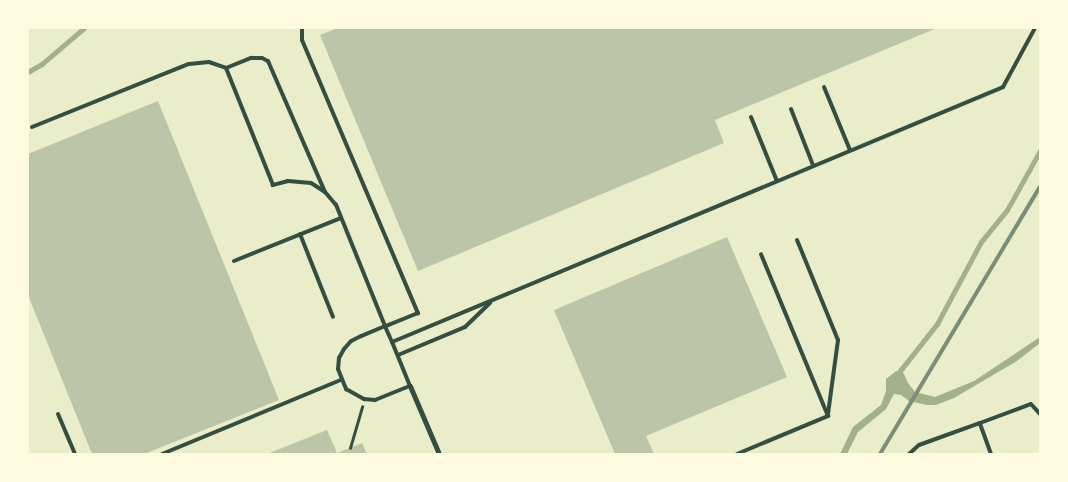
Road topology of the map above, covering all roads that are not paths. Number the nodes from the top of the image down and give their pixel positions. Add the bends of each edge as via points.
1 (302, 28) edge
2 (1035, 28) edge
3 (226, 68) junction
4 (824, 87) dead end
5 (791, 109) dead end
6 (751, 118) dead end
7 (32, 127) dead end
8 (850, 150) junction
9 (813, 166) junction
10 (777, 181) junction
11 (325, 192) junction
12 (341, 218) junction
13 (300, 234) junction
14 (797, 240) dead end
15 (762, 254) dead end
16 (234, 261) dead end
17 (493, 301) junction
18 (333, 317) dead end
19 (385, 326) junction
20 (392, 342) junction
21 (398, 355) junction
22 (341, 380) junction
23 (410, 386) junction
24 (58, 414) dead end
25 (1040, 414) edge
26 (828, 416) junction
27 (980, 423) junction
28 (74, 454) edge
29 (162, 454) edge
30 (439, 454) edge
31 (737, 454) edge
32 (909, 454) edge
33 (991, 454) edge

1 - 19 lane via 302,40 418,314
2 - 8 lane via 1003,87
3 - 7 lane via 208,62 189,64
3 - 11 lane via 273,185 304,181
3 - 11 lane via 251,58 268,61
4 - 8 lane
5 - 9 lane
6 - 10 lane
8 - 9 lane
9 - 10 lane
10 - 17 lane
11 - 12 lane via 336,205
12 - 13 lane
12 - 19 lane
13 - 16 lane
13 - 18 lane
14 - 26 lane via 838,340
15 - 26 lane
17 - 20 lane
17 - 21 lane via 465,327
19 - 20 lane
19 - 22 lane via 351,341 344,349 339,358
20 - 21 lane
21 - 23 lane
22 - 23 lane via 346,389 364,399 375,400
22 - 29 lane
23 - 30 street
24 - 28 lane
25 - 27 lane via 1031,404
26 - 31 lane
27 - 32 lane via 919,445
27 - 33 lane

